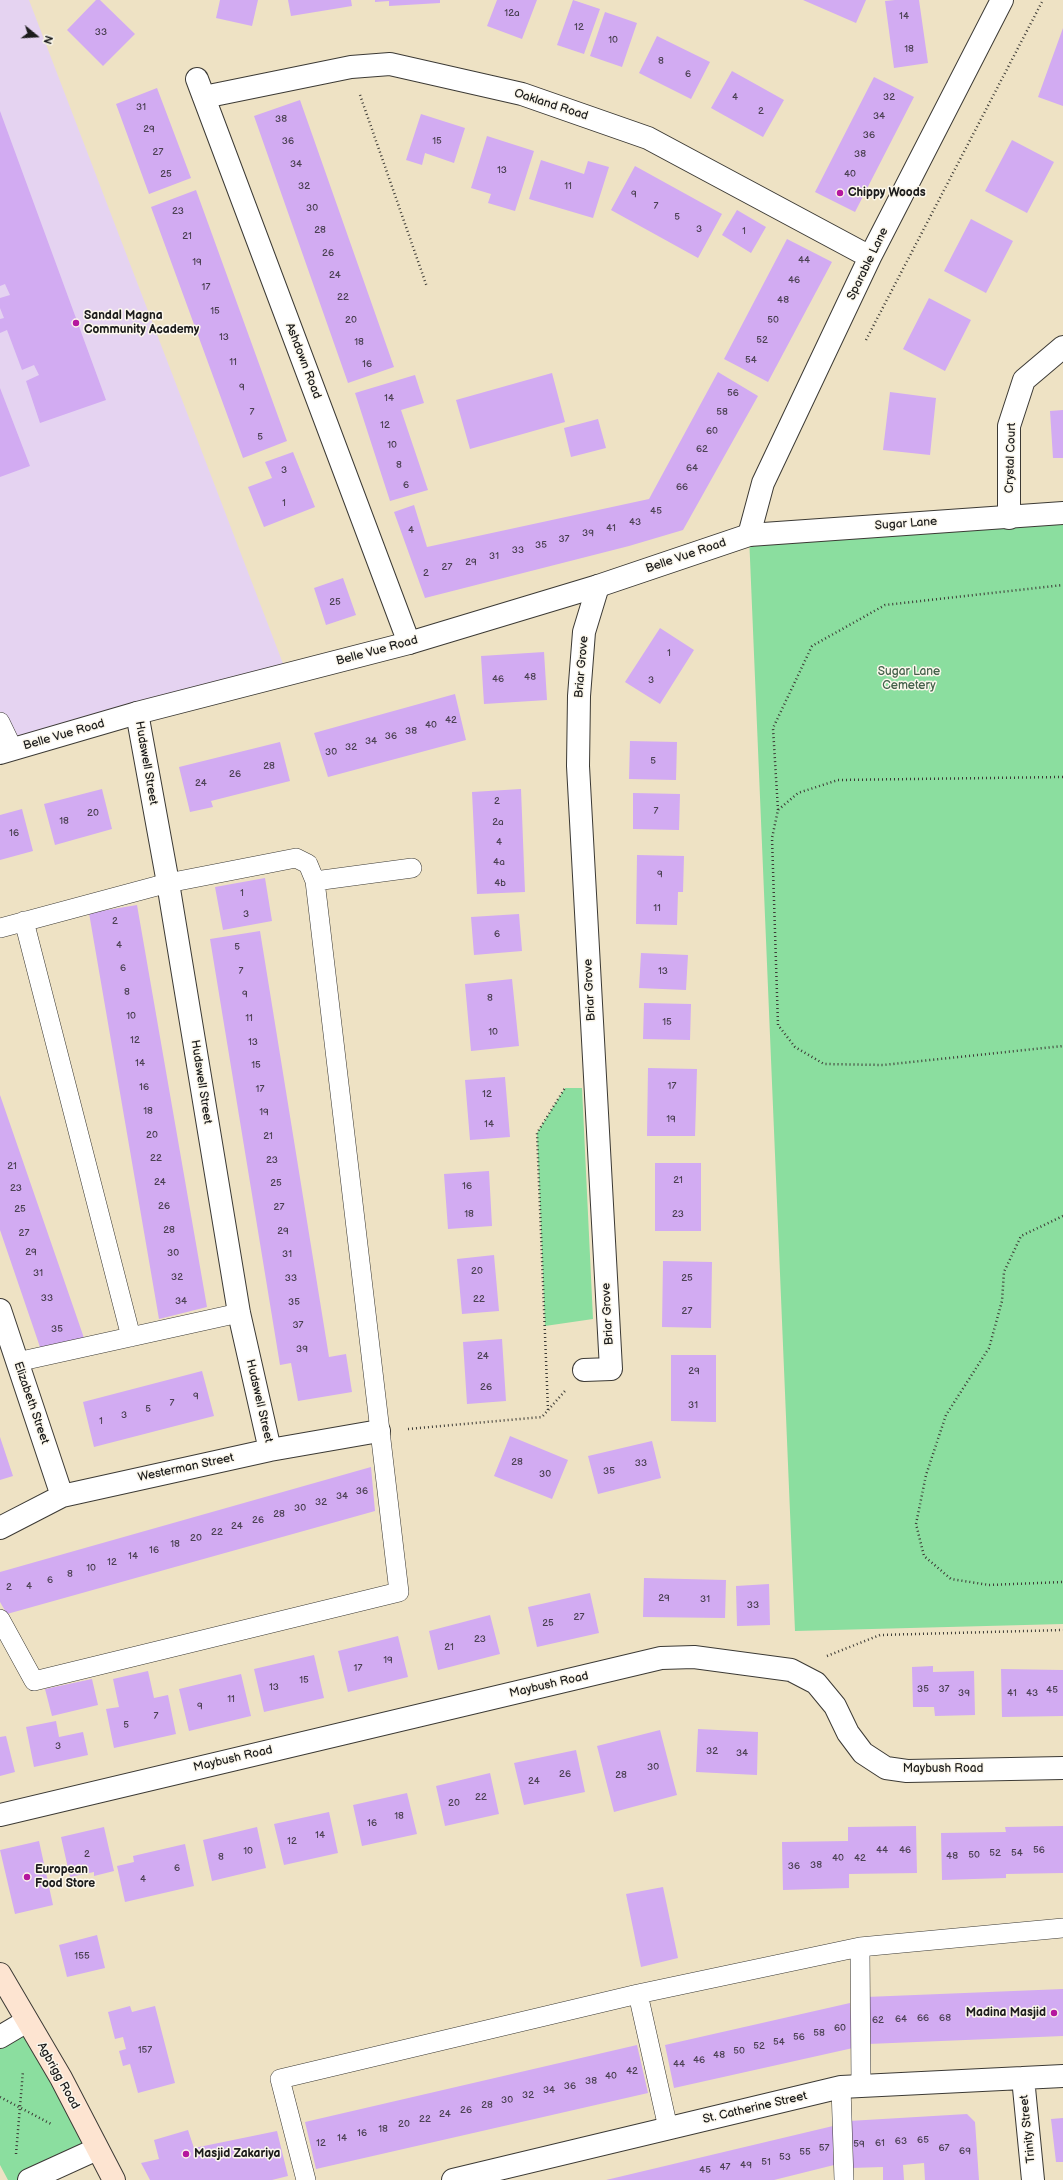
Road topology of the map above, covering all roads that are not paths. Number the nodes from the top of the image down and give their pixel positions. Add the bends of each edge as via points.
1 (1002, 0) edge
2 (201, 88) joint
3 (870, 257) junction
4 (1063, 347) edge
5 (1063, 513) edge
6 (1009, 518) junction
7 (749, 535) junction
8 (598, 586) junction
9 (409, 643) junction
10 (137, 713) junction
11 (0, 722) edge
12 (7, 751) edge
13 (412, 868) dead end
14 (315, 881) junction
15 (168, 883) junction
16 (24, 921) junction
17 (0, 928) edge
18 (0, 1310) edge
19 (239, 1313) junction
20 (131, 1337) junction
21 (17, 1362) junction
22 (584, 1370) road end
23 (379, 1431) junction
24 (270, 1450) junction
25 (62, 1496) junction
26 (0, 1528) edge
27 (0, 1619) edge
28 (1063, 1768) edge
29 (0, 1815) edge
30 (1063, 1928) edge
31 (860, 1947) junction
32 (0, 1974) edge
33 (638, 1994) junction
34 (27, 2021) junction
35 (0, 2037) edge
36 (1063, 2076) edge
37 (1023, 2078) junction
38 (851, 2087) junction
39 (668, 2128) junction
40 (97, 2149) junction
41 (29, 2180) edge
42 (114, 2180) edge
43 (306, 2180) edge
44 (453, 2180) edge
45 (844, 2180) edge
46 (1033, 2180) edge

1 - 3 street, Sparable Lane
2 - 3 street, Oakland Road via 390,64 522,94 648,138
2 - 9 street, Ashdown Road
3 - 7 street, Sparable Lane via 763,483
4 - 6 street, Crystal Court via 1024,380 1009,426
5 - 6 street, Sugar Lane
6 - 7 street, Sugar Lane
7 - 8 street, Belle Vue Road
8 - 9 street, Belle Vue Road
8 - 22 street, Briar Grove via 584,632 579,696 578,766 611,1369
9 - 10 street, Belle Vue Road
10 - 12 street, Belle Vue Road
10 - 15 street, Hudswell Street
11 - 12 lane
13 - 14 lane
14 - 15 lane via 308,864 296,858
14 - 23 lane
15 - 16 lane
15 - 19 street, Hudswell Street
16 - 17 lane
16 - 20 lane
18 - 21 street, Elizabeth Street
19 - 20 lane
19 - 24 street, Hudswell Street
20 - 21 lane
21 - 25 street, Elizabeth Street
23 - 24 street, Westerman Street
23 - 27 lane via 399,1592 34,1681
24 - 25 street, Westerman Street
25 - 26 street, Westerman Street
28 - 29 street, Maybush Road via 907,1771 886,1768 863,1753 848,1733 835,1706 816,1683 791,1670 694,1657 661,1658
30 - 31 lane
31 - 33 lane
31 - 38 lane
32 - 34 main road, Agbrigg Road
33 - 39 lane
33 - 43 lane via 280,2079
34 - 35 street
34 - 40 main road, Agbrigg Road via 61,2078
36 - 37 street, St. Catherine Street
37 - 38 street, St. Catherine Street
37 - 46 street, Trinity Street
38 - 39 street, St. Catherine Street
38 - 45 lane
39 - 44 street, St. Catherine Street
40 - 41 street
40 - 42 main road, Agbrigg Road

